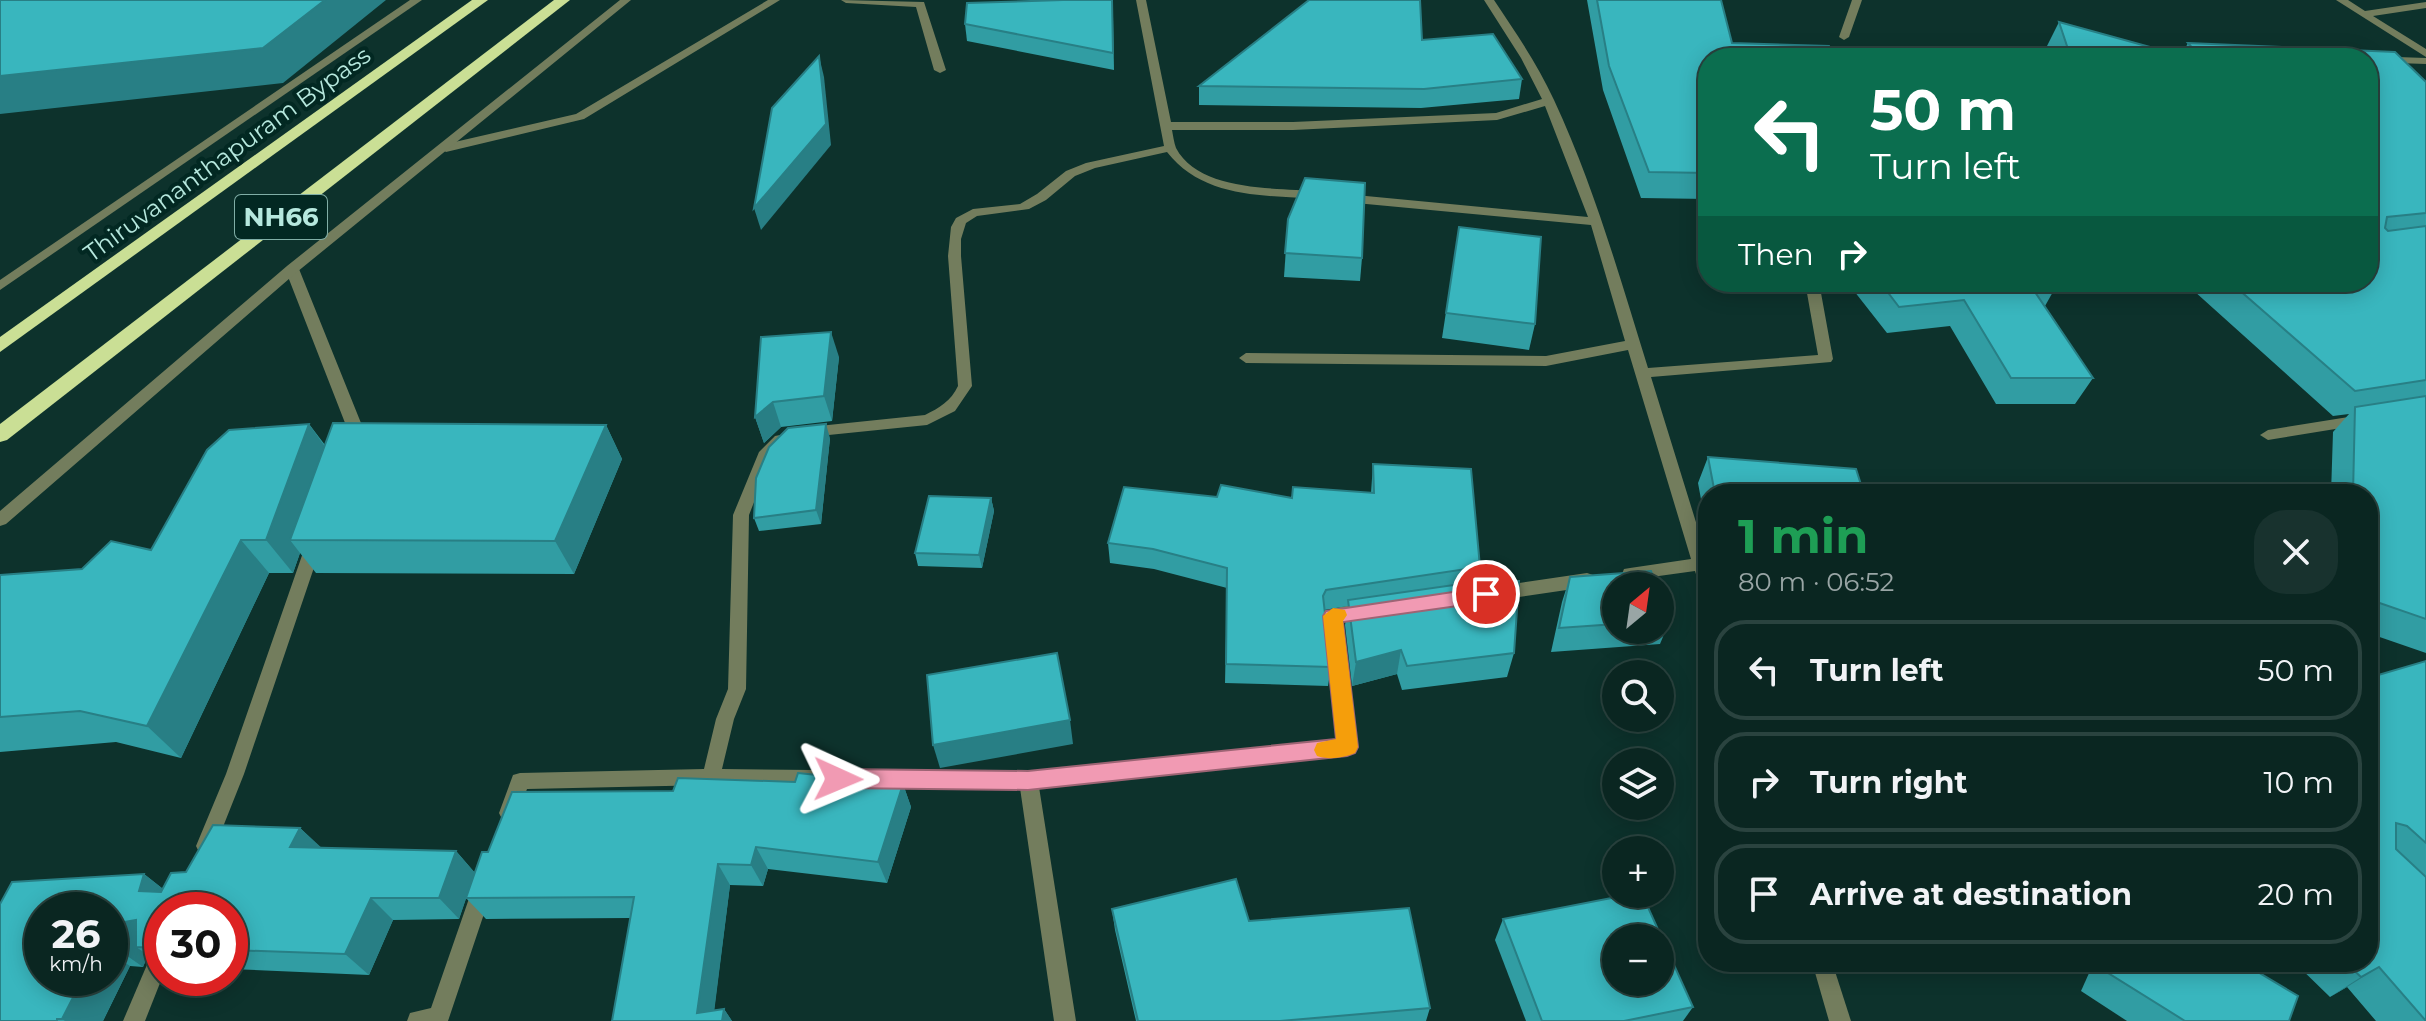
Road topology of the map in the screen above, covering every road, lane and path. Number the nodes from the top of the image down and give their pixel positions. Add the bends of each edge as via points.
1 (417, 0) edge
2 (481, 0) edge
3 (563, 0) edge
4 (626, 0) edge
5 (775, 0) edge
6 (846, 0) edge
7 (1141, 0) edge
8 (1489, 0) edge
9 (1857, 0) edge
10 (2341, 0) edge
11 (2426, 5) edge
12 (2364, 14) junction
13 (1844, 37) dead end
14 (2426, 54) edge
15 (2378, 59) edge
16 (2426, 61) edge
17 (940, 70) dead end
18 (1549, 101) junction
19 (1167, 126) junction
20 (446, 148) junction
21 (1170, 148) junction
22 (1596, 222) junction
23 (292, 269) junction
24 (0, 286) edge
25 (1814, 292) edge
26 (1633, 344) junction
27 (0, 346) edge
28 (1246, 358) dead end
29 (1642, 373) junction
30 (2379, 417) edge
31 (0, 435) edge
32 (2268, 435) dead end
33 (344, 458) edge
34 (0, 520) edge
35 (318, 533) edge
36 (1698, 554) edge
37 (1698, 564) edge
38 (1486, 594) edge
39 (1379, 610) edge
40 (711, 777) junction
41 (1028, 780) junction
42 (499, 840) edge
43 (196, 869) edge
44 (489, 870) edge
45 (1825, 972) edge
46 (144, 996) edge
47 (134, 1021) edge
48 (418, 1021) edge
49 (1065, 1021) edge
50 (1840, 1021) edge

1 - 24 street, Thiruvananthapuram Bypass
2 - 27 highway, Thiruvananthapuram Bypass / NH66
3 - 31 highway, NH66
4 - 20 street
5 - 20 street via 580,117
6 - 17 street via 920,4
7 - 19 street
8 - 18 street
9 - 13 street
10 - 12 street
11 - 12 street
12 - 14 street
15 - 16 street
18 - 19 street via 1497,116
18 - 22 street
19 - 21 street
20 - 23 street
21 - 22 street via 1196,177 1231,187
21 - 40 street via 1078,170 1028,206 972,213 961,220 956,263 965,386 959,401 945,412 927,420 787,434 764,456 741,515 737,689
22 - 26 street
23 - 33 street via 355,428
23 - 34 street
25 - 29 street via 1826,359
26 - 28 street via 1546,361
26 - 29 street
29 - 36 street
30 - 32 street
35 - 43 street via 235,774
37 - 38 street
39 - 41 street via 1333,616 1347,747
40 - 41 street
40 - 42 street via 520,781
41 - 49 street
44 - 48 street via 438,1018
45 - 50 street
46 - 47 street

